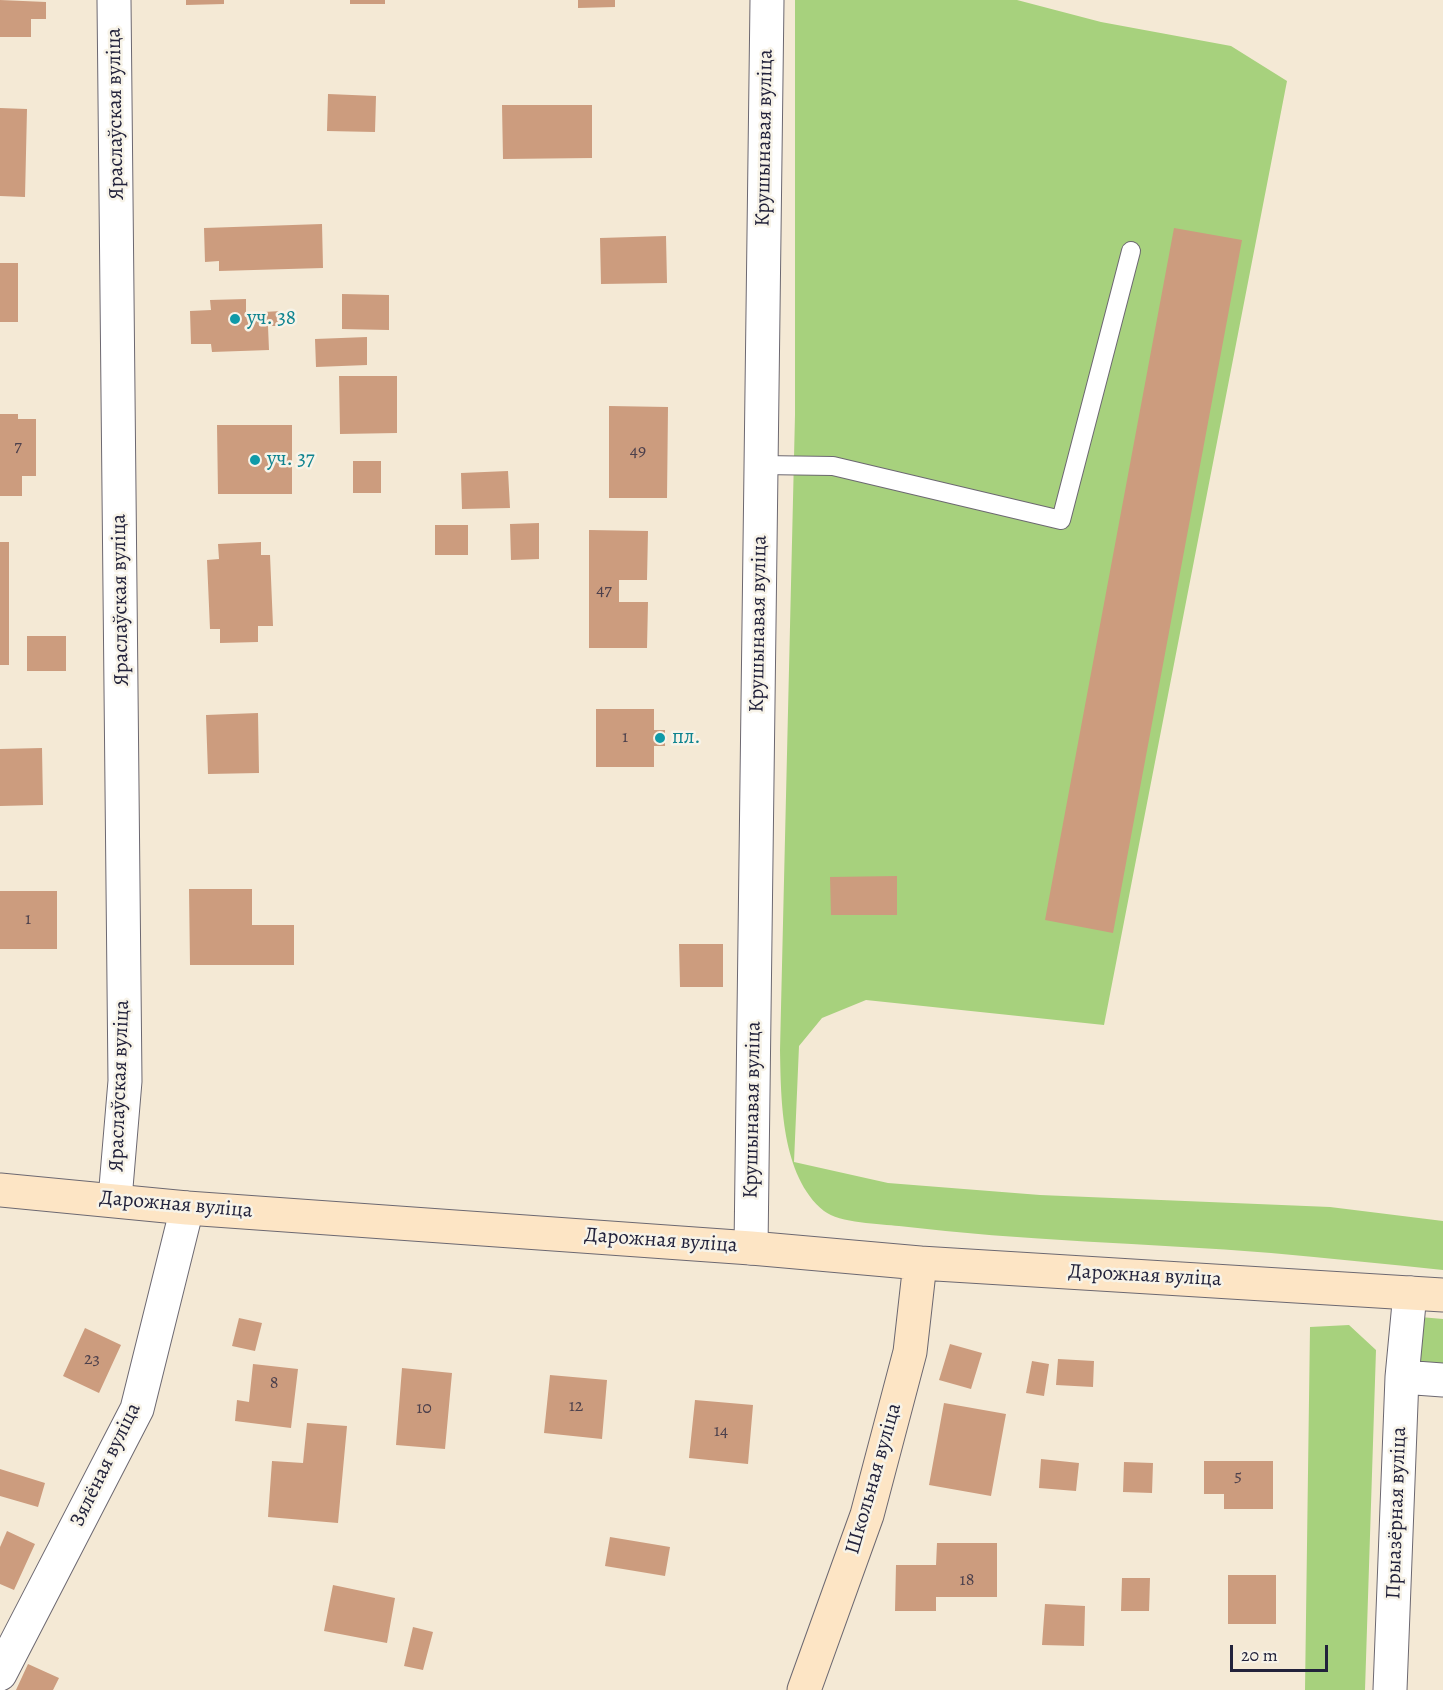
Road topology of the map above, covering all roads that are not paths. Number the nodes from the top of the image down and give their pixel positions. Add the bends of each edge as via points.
1 (114, 0) edge
2 (766, 0) edge
3 (1131, 251) dead end
4 (761, 465) junction
5 (0, 1190) edge
6 (115, 1199) junction
7 (187, 1208) junction
8 (751, 1248) junction
9 (920, 1263) junction
10 (1410, 1293) junction
11 (1443, 1295) edge
12 (1402, 1377) junction
13 (1443, 1380) edge
14 (0, 1674) edge
15 (804, 1690) edge
16 (1390, 1690) edge

1 - 6 street, Яраслаўская вуліца via 125,1082
2 - 4 street, Крушынавая вуліца
3 - 4 lane via 1061,520 833,466
4 - 8 street, Крушынавая вуліца
5 - 6 main road, Дарожная вуліца
6 - 7 main road, Дарожная вуліца
7 - 8 main road, Дарожная вуліца
7 - 14 street, Зялёная вуліца via 136,1409
8 - 9 main road, Дарожная вуліца
9 - 10 main road, Дарожная вуліца
9 - 15 main road, Школьная вуліца via 910,1352 867,1515
10 - 11 main road, Дарожная вуліца
10 - 12 street, Прыазёрная вуліца
12 - 13 street
12 - 16 street, Прыазёрная вуліца

